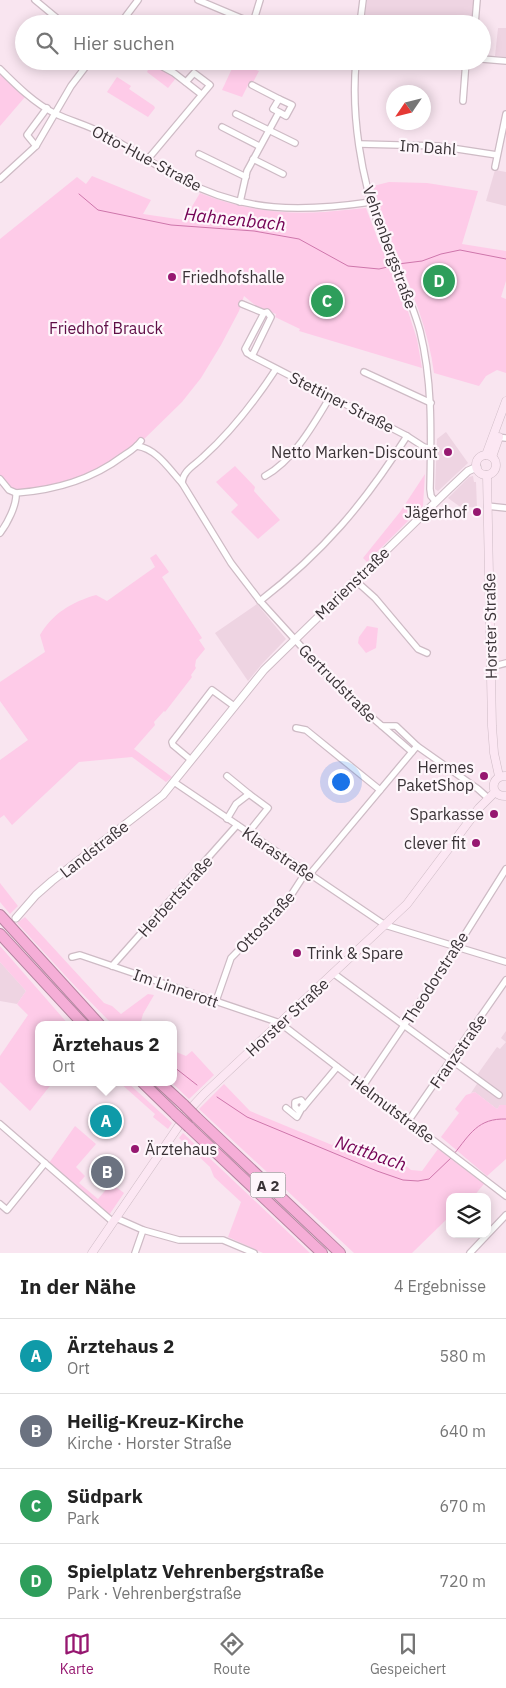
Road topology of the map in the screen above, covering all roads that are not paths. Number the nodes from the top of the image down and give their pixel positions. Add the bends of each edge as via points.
1 (35, 0) edge
2 (138, 0) edge
3 (198, 0) edge
4 (260, 0) edge
5 (363, 0) edge
6 (477, 0) edge
7 (53, 15) edge
8 (127, 15) edge
9 (235, 15) edge
10 (256, 15) edge
11 (361, 15) edge
12 (476, 15) edge
13 (491, 60) edge
14 (506, 61) edge
15 (0, 69) edge
16 (83, 70) edge
17 (168, 70) edge
18 (356, 70) edge
19 (465, 70) edge
20 (186, 82) junction
21 (252, 85) dead end
22 (202, 94) junction
23 (279, 99) junction
24 (463, 100) dead end
25 (47, 108) junction
26 (279, 112) junction
27 (56, 114) junction
28 (236, 114) dead end
29 (506, 114) edge
30 (222, 127) dead end
31 (268, 130) junction
32 (295, 143) dead end
33 (360, 144) junction
34 (36, 146) junction
35 (260, 146) junction
36 (199, 154) dead end
37 (497, 156) junction
38 (148, 159) junction
39 (253, 159) junction
40 (495, 167) dead end
41 (283, 174) dead end
42 (246, 177) junction
43 (0, 179) edge
44 (240, 202) junction
45 (371, 202) junction
46 (242, 304) dead end
47 (264, 313) junction
48 (252, 356) junction
49 (276, 368) junction
50 (364, 372) dead end
51 (330, 397) junction
52 (506, 401) edge
53 (431, 403) junction
54 (506, 416) edge
55 (407, 436) junction
56 (499, 437) edge
57 (431, 449) junction
58 (489, 456) junction
59 (477, 467) junction
60 (487, 475) junction
61 (265, 476) dead end
62 (0, 479) edge
63 (182, 483) junction
64 (16, 493) junction
65 (436, 502) junction
66 (487, 506) junction
67 (506, 508) edge
68 (0, 533) edge
69 (356, 581) junction
70 (260, 601) junction
71 (294, 640) junction
72 (427, 653) dead end
73 (506, 663) edge
74 (491, 667) junction
75 (234, 706) junction
76 (382, 726) junction
77 (296, 728) dead end
78 (417, 746) junction
79 (412, 752) junction
80 (191, 760) junction
81 (227, 776) dead end
82 (503, 776) edge
83 (174, 782) junction
84 (380, 790) junction
85 (495, 792) junction
86 (249, 794) junction
87 (506, 797) edge
88 (488, 798) junction
89 (227, 818) junction
90 (237, 826) junction
91 (248, 833) junction
92 (506, 869) edge
93 (308, 873) junction
94 (0, 915) edge
95 (16, 918) dead end
96 (384, 925) junction
97 (0, 934) edge
98 (457, 947) junction
99 (72, 957) dead end
100 (506, 962) edge
101 (112, 966) junction
102 (333, 973) junction
103 (506, 980) edge
104 (216, 1001) junction
105 (80, 1021) edge
106 (96, 1021) edge
107 (280, 1023) junction
108 (404, 1026) junction
109 (452, 1060) junction
110 (337, 1067) junction
111 (146, 1086) edge
112 (163, 1086) edge
113 (363, 1086) junction
114 (500, 1095) dead end
115 (286, 1108) dead end
116 (409, 1120) junction
117 (0, 1124) edge
118 (45, 1163) junction
119 (506, 1196) edge
120 (0, 1204) edge
121 (506, 1215) edge
122 (115, 1220) junction
123 (143, 1230) junction
124 (92, 1253) edge
125 (135, 1253) edge
126 (254, 1253) edge
127 (322, 1253) edge
128 (340, 1253) edge
129 (470, 1253) edge

1 - 7 street
2 - 8 street
3 - 9 street
4 - 10 street
5 - 11 street
6 - 12 street
13 - 14 street
15 - 25 street, Otto-Hue-Straße
16 - 27 street
17 - 20 street
18 - 33 street, Vehrenbergstraße
19 - 24 street
20 - 22 street
20 - 22 street via 194,73 210,86
21 - 23 street
22 - 38 street
23 - 26 street via 274,109
23 - 26 street via 292,105 286,116
25 - 27 street, Otto-Hue-Straße
25 - 34 street via 27,135
26 - 31 street
27 - 34 street
27 - 38 street, Otto-Hue-Straße via 101,132
28 - 31 street
29 - 37 street
30 - 35 street
31 - 32 street
31 - 35 street
33 - 37 street, Im Dahl via 438,146
33 - 45 street, Vehrenbergstraße
34 - 43 street
35 - 39 street
36 - 42 street
37 - 40 street
38 - 44 street, Otto-Hue-Straße via 192,184
39 - 41 street
39 - 42 street
42 - 44 street
44 - 45 street, Otto-Hue-Straße via 307,209
45 - 53 street, Vehrenbergstraße via 420,330
46 - 47 street
47 - 48 street via 245,348
47 - 48 street via 271,317
48 - 49 street, Stettiner Straße
49 - 51 street, Stettiner Straße
49 - 63 street via 228,432 185,472
50 - 53 street
51 - 55 street, Stettiner Straße
51 - 61 street via 302,440 275,471
52 - 56 main road
53 - 57 street, Vehrenbergstraße
54 - 56 main road
55 - 57 street, Stettiner Straße
55 - 70 street via 371,490 336,533 298,571
56 - 58 main road
57 - 65 street, Vehrenbergstraße via 430,489
58 - 59 main road via 478,459
58 - 60 main road via 495,462 495,469
59 - 60 main road via 480,473
59 - 65 street, Marienstraße via 464,474
60 - 66 main road, Horster Straße
62 - 64 street
63 - 64 street, Gertrudstraße via 153,452 139,443 100,472 80,481
63 - 70 street, Gertrudstraße via 231,563
64 - 68 street via 14,505
65 - 69 street, Marienstraße
66 - 67 street
66 - 74 main road, Horster Straße
69 - 71 street, Marienstraße
69 - 72 street via 375,598 418,649
70 - 71 street, Gertrudstraße
71 - 75 street, Marienstraße
71 - 76 street, Gertrudstraße via 347,696
73 - 74 street
74 - 82 main road, Horster Straße via 494,753
75 - 80 street, Marienstraße
75 - 80 street via 212,690 172,742
76 - 78 street, Gertrudstraße via 396,726
76 - 79 street, Gertrudstraße
77 - 84 street via 306,730
78 - 79 street, Ottostraße
78 - 88 street, Gertrudstraße
79 - 84 street, Ottostraße
80 - 83 street, Marienstraße
81 - 86 street
82 - 85 main road via 493,783
83 - 89 street, Klarastraße
83 - 95 street, Landstraße via 151,804 47,885
84 - 93 street, Ottostraße
85 - 87 main road
85 - 88 main road, Horster Straße
86 - 89 street via 236,804
86 - 91 street via 268,808
88 - 96 main road, Horster Straße via 416,893
89 - 90 street, Klarastraße
90 - 91 street, Klarastraße
90 - 101 street, Herbertstraße
91 - 93 street, Klarastraße
92 - 98 street, Theodorstraße
93 - 96 street, Klarastraße
93 - 104 street, Ottostraße via 288,900 231,958
94 - 106 highway
96 - 98 street, Klarastraße
96 - 102 main road, Horster Straße
97 - 105 highway
98 - 100 street, Klarastraße
98 - 108 street, Theodorstraße
99 - 101 street, Im Linnerott via 80,955
101 - 104 street, Im Linnerott
102 - 107 main road, Horster Straße
102 - 108 street
103 - 109 street, Franzstraße
104 - 107 street, Im Linnerott
107 - 110 street, Helmutstraße
107 - 122 main road, Horster Straße via 191,1108
108 - 109 street
108 - 113 street, Theodorstraße
109 - 114 street
109 - 116 street, Franzstraße
110 - 113 street, Helmutstraße
110 - 115 street via 297,1117
111 - 127 highway, A 2, bridge
112 - 128 highway, A 2, bridge
113 - 116 street, Helmutstraße
116 - 119 street, Helmutstraße
117 - 118 street
118 - 120 street via 7,1210
118 - 122 street
121 - 129 street
122 - 123 street
122 - 124 main road, Horster Straße
123 - 125 street
123 - 126 street via 179,1240 223,1240

